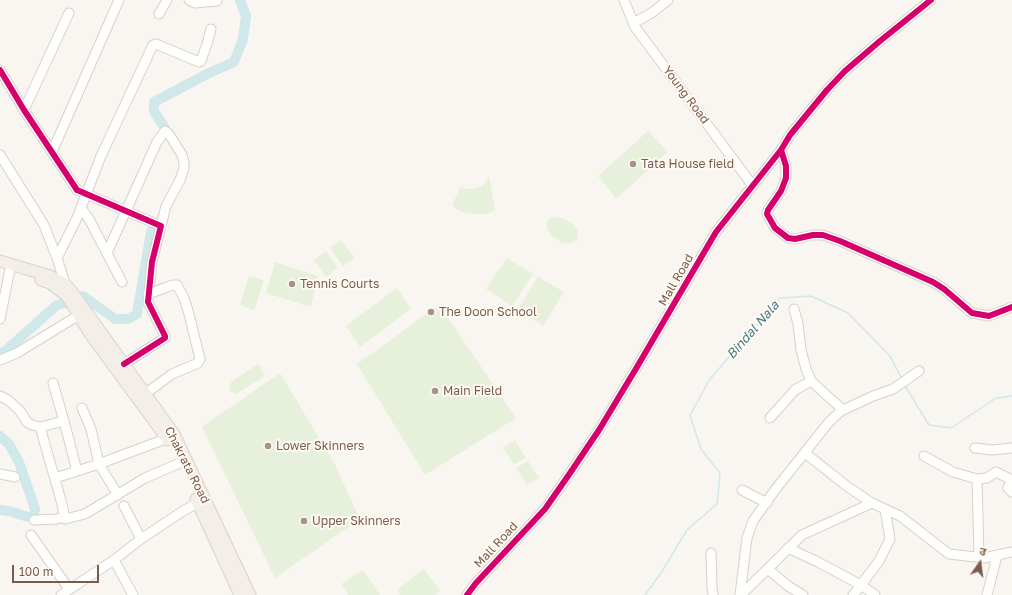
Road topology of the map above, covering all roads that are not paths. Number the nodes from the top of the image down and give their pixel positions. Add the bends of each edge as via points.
1 (119, 0) edge
2 (167, 0) edge
3 (189, 0) edge
4 (624, 0) edge
5 (668, 0) edge
6 (931, 0) edge
7 (217, 1) edge
8 (69, 13) dead end
9 (159, 14) dead end
10 (634, 23) junction
11 (211, 29) dead end
12 (0, 70) edge
13 (24, 110) junction
14 (781, 150) junction
15 (52, 152) junction
16 (0, 155) edge
17 (753, 186) junction
18 (87, 194) junction
19 (81, 208) junction
20 (126, 211) junction
21 (161, 226) junction
22 (107, 253) junction
23 (57, 258) junction
24 (0, 261) edge
25 (5, 269) edge
26 (122, 282) dead end
27 (65, 284) junction
28 (148, 294) junction
29 (67, 297) junction
30 (1012, 307) edge
31 (794, 309) dead end
32 (82, 313) junction
33 (0, 319) edge
34 (0, 360) edge
35 (124, 364) junction
36 (919, 371) dead end
37 (811, 381) junction
38 (53, 383) dead end
39 (145, 394) junction
40 (0, 396) edge
41 (82, 408) dead end
42 (843, 410) junction
43 (770, 418) dead end
44 (64, 421) junction
45 (40, 427) junction
46 (168, 438) junction
47 (975, 448) dead end
48 (1012, 448) edge
49 (805, 453) junction
50 (924, 456) dead end
51 (180, 463) junction
52 (99, 464) junction
53 (77, 471) junction
54 (0, 474) edge
55 (15, 477) dead end
56 (55, 478) junction
57 (977, 479) junction
58 (742, 490) dead end
59 (1012, 492) edge
60 (118, 495) junction
61 (201, 501) junction
62 (767, 503) junction
63 (872, 503) junction
64 (124, 506) dead end
65 (884, 509) junction
66 (65, 516) junction
67 (34, 520) dead end
68 (32, 535) dead end
69 (141, 539) junction
70 (788, 548) junction
71 (1012, 552) edge
72 (711, 553) dead end
73 (997, 556) junction
74 (979, 557) junction
75 (114, 560) junction
76 (768, 569) junction
77 (860, 585) junction
78 (69, 589) junction
79 (753, 591) edge
80 (61, 595) edge
81 (133, 595) edge
82 (240, 595) edge
83 (250, 595) edge
84 (467, 595) edge
85 (714, 595) edge
86 (741, 595) edge
87 (803, 595) edge
88 (853, 595) edge
89 (875, 595) edge
90 (987, 595) edge

1 - 15 street
2 - 9 street
3 - 7 street via 196,3
4 - 10 street, Young Road
5 - 10 street
6 - 14 street, Mall Road via 880,40 841,76 827,90
8 - 13 street
10 - 17 street, Young Road
11 - 18 street via 199,62 153,45
12 - 13 street
13 - 15 street
14 - 17 street, Mall Road
14 - 30 street via 786,166 786,178 767,214 775,228 788,238 813,235 840,241 933,282 972,313 989,316
15 - 18 street via 77,190
16 - 23 street via 44,225
17 - 84 street, Mall Road via 716,232 599,430 545,509
18 - 19 street
18 - 20 street
19 - 22 street
19 - 23 street
20 - 21 street
20 - 21 street via 157,142 163,132 168,133 183,158 184,168 166,206
20 - 22 street
21 - 28 street via 152,262
22 - 26 street
23 - 27 street
24 - 27 main road, Chakrata Road via 50,276
25 - 29 main road, Chakrata Road via 50,283
25 - 33 street
27 - 29 street
27 - 32 main road, Chakrata Road
28 - 35 street via 150,307 165,336
28 - 39 street via 173,284 177,285 189,314 200,359 198,363 172,374
29 - 32 main road, Chakrata Road
31 - 37 street via 801,350
32 - 34 street
32 - 35 main road, Chakrata Road
32 - 46 main road, Chakrata Road via 90,334
35 - 39 main road, Chakrata Road
36 - 42 street via 893,389
37 - 42 street
37 - 43 street via 795,390
38 - 44 street
39 - 61 main road, Chakrata Road via 174,434
40 - 45 street via 20,411 27,422
41 - 52 street via 91,429
42 - 49 street via 829,422
44 - 45 street
44 - 53 street
45 - 56 street
46 - 51 main road, Chakrata Road
46 - 52 street
47 - 48 street
49 - 62 street
49 - 63 street
50 - 57 street via 953,472
51 - 60 street via 145,478
51 - 61 main road, Chakrata Road
52 - 53 street
52 - 60 street
53 - 56 street
54 - 55 street
56 - 66 street
57 - 59 street via 987,478 996,472 1010,479 1008,488
57 - 74 street
58 - 62 street
60 - 66 street via 82,515 66,519
61 - 69 street
61 - 82 main road, Chakrata Road
61 - 83 main road, Chakrata Road
62 - 86 street via 752,521 748,533
63 - 65 street
63 - 70 street via 802,535
64 - 69 street
65 - 74 street via 900,516 949,554
65 - 77 street via 890,539 879,561
66 - 67 street via 58,519
68 - 78 street
69 - 75 street
70 - 76 street
70 - 77 street
71 - 73 street
72 - 85 street
73 - 74 street
73 - 90 street
75 - 78 street
75 - 81 street
76 - 79 street
76 - 87 street
77 - 88 street
77 - 89 street
78 - 80 street
79 - 86 street

